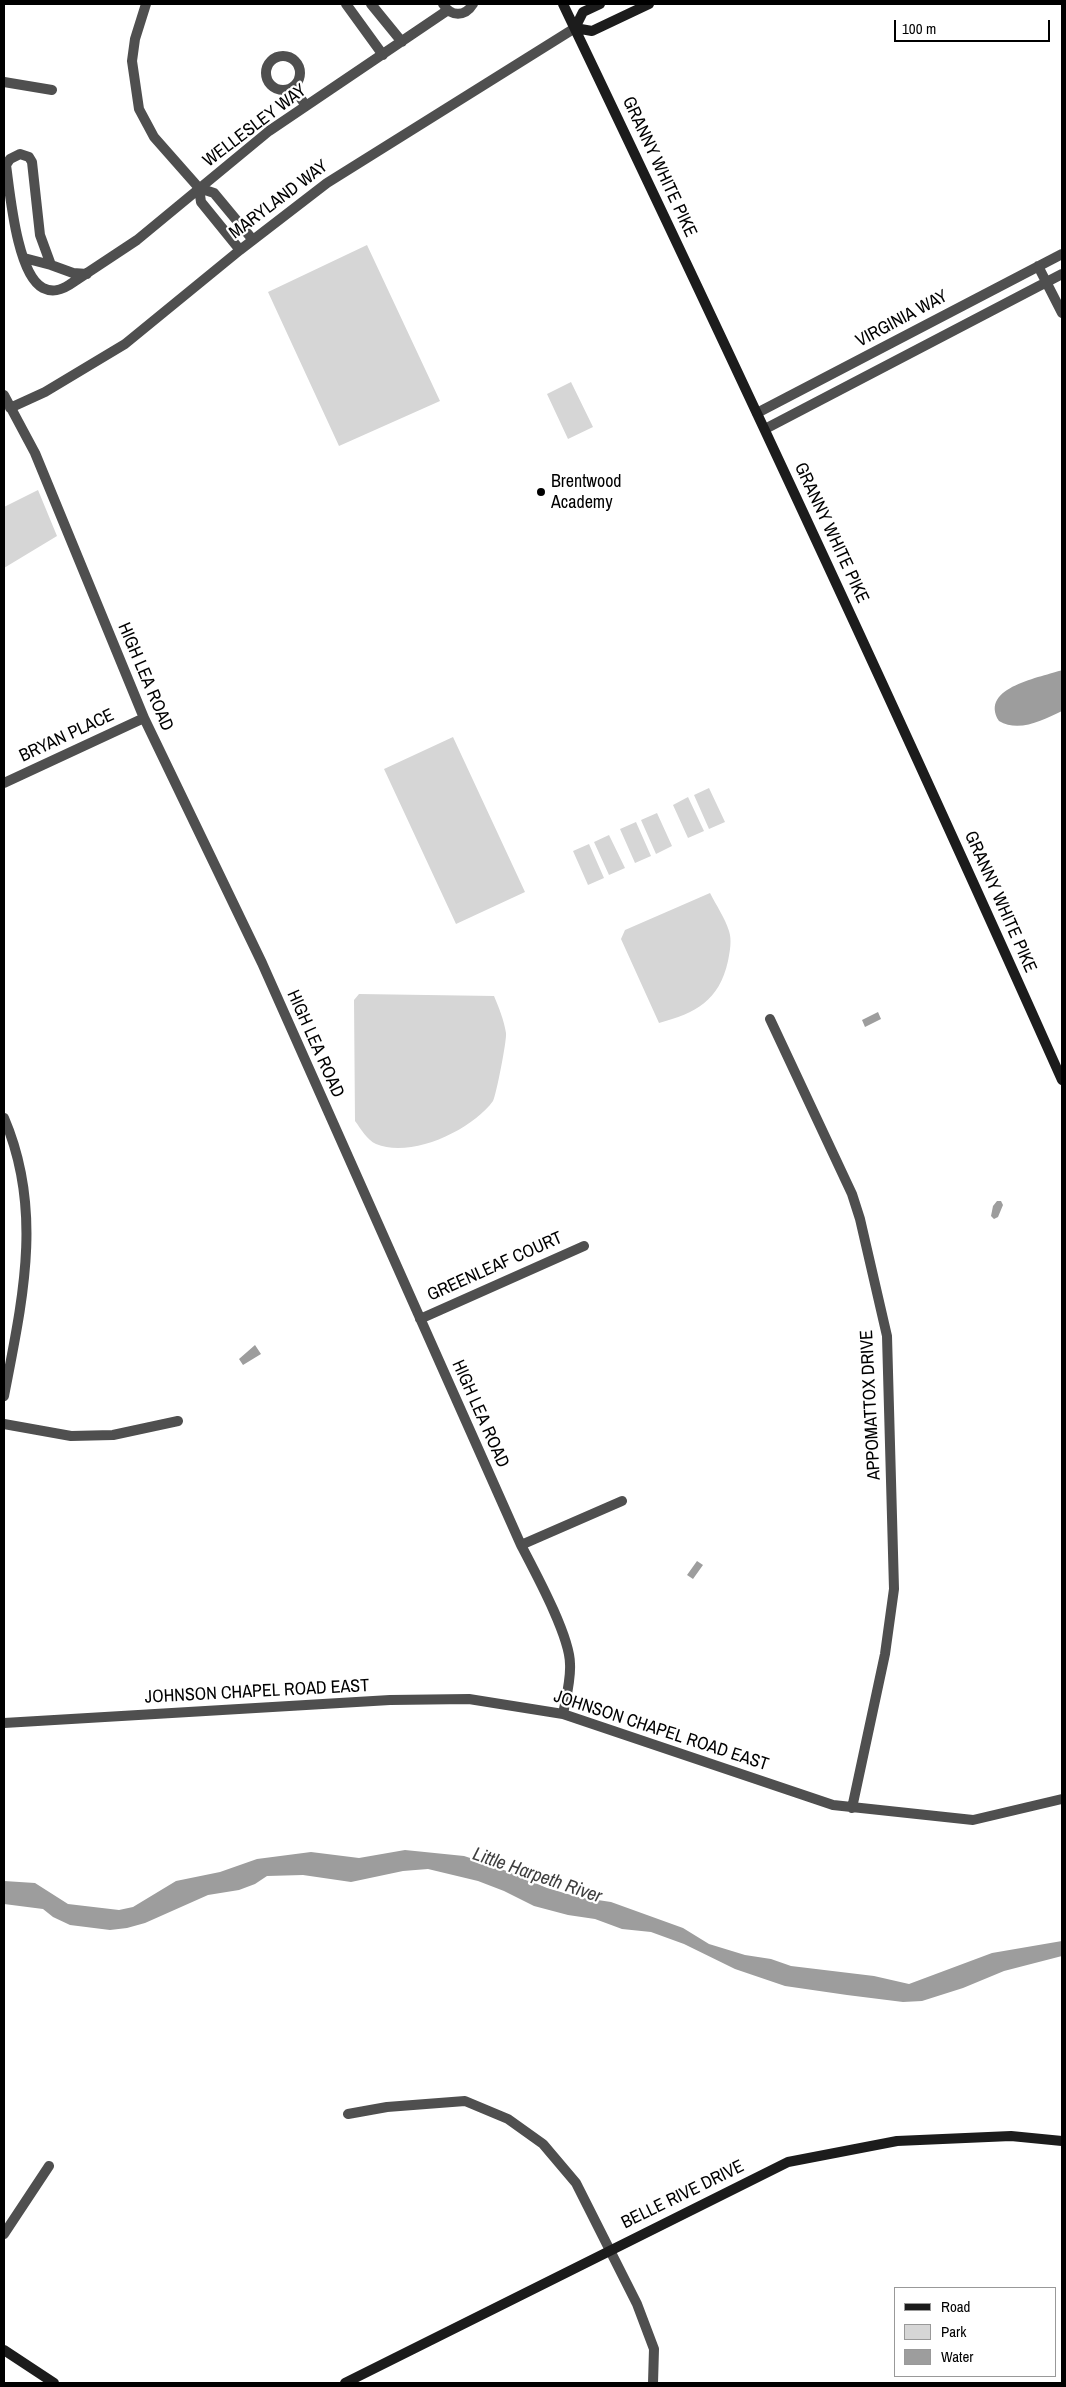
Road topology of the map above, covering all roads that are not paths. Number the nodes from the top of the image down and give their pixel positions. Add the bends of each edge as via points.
1 (146, 4) edge
2 (346, 4) edge
3 (371, 4) edge
4 (473, 4) edge
5 (563, 4) edge
6 (600, 4) edge
7 (649, 4) edge
8 (446, 7) edge
9 (575, 28) junction
10 (402, 42) junction
11 (383, 56) junction
12 (4, 82) edge
13 (293, 87) dead end
14 (52, 90) dead end
15 (306, 106) junction
16 (198, 188) junction
17 (253, 240) junction
18 (240, 250) junction
19 (1062, 254) edge
20 (24, 258) junction
21 (50, 265) junction
22 (1038, 266) junction
23 (87, 274) junction
24 (1062, 274) edge
25 (1046, 282) junction
26 (1062, 313) edge
27 (4, 395) edge
28 (10, 408) junction
29 (757, 413) junction
30 (765, 429) junction
31 (144, 718) junction
32 (4, 783) edge
33 (770, 1019) dead end
34 (1062, 1080) edge
35 (4, 1118) edge
36 (584, 1246) dead end
37 (420, 1319) junction
38 (4, 1396) edge
39 (178, 1421) dead end
40 (4, 1424) edge
41 (622, 1501) dead end
42 (521, 1546) junction
43 (563, 1714) junction
44 (4, 1723) edge
45 (1062, 1799) edge
46 (852, 1808) junction
47 (348, 2114) dead end
48 (1062, 2141) edge
49 (49, 2166) dead end
50 (4, 2234) edge
51 (609, 2250) junction
52 (4, 2350) edge
53 (54, 2383) edge
54 (345, 2383) edge
55 (653, 2383) edge

1 - 16 street via 132,61 139,109 154,137
2 - 11 street
3 - 10 street
4 - 8 street, WELLESLEY WAY via 462,14 454,14
5 - 9 main road, GRANNY WHITE PIKE
6 - 9 main road, MARYLAND WAY via 582,12
7 - 9 main road via 592,31
8 - 10 street, WELLESLEY WAY
9 - 17 street, MARYLAND WAY via 327,183
9 - 29 main road, GRANNY WHITE PIKE
10 - 11 street, WELLESLEY WAY
11 - 15 street, WELLESLEY WAY
12 - 14 street
13 - 15 street
15 - 16 street, WELLESLEY WAY
16 - 17 street via 214,193
16 - 18 street via 201,202
16 - 23 street, WELLESLEY WAY via 117,256
17 - 18 street, MARYLAND WAY
18 - 28 street, MARYLAND WAY via 124,344 44,392
19 - 22 street, VIRGINIA WAY
20 - 21 street
20 - 21 street, WELLESLEY WAY via 6,165 20,154 32,162 40,235
20 - 23 street, WELLESLEY WAY via 32,278 49,290 61,289
21 - 23 street
22 - 25 street
22 - 29 street, VIRGINIA WAY
24 - 25 street, VIRGINIA WAY
25 - 26 street
25 - 30 street, VIRGINIA WAY
27 - 28 street, HIGH LEA ROAD
28 - 31 street, HIGH LEA ROAD via 35,453
29 - 30 main road, GRANNY WHITE PIKE
30 - 34 main road, GRANNY WHITE PIKE
31 - 32 street, BRYAN PLACE
31 - 37 street, HIGH LEA ROAD via 262,963
33 - 46 street, APPOMATTOX DRIVE via 852,1194 887,1336 894,1589 886,1654
35 - 38 street via 14,1143 27,1208 23,1294
36 - 37 street, GREENLEAF COURT
37 - 42 street, HIGH LEA ROAD
39 - 40 street via 113,1435 71,1436
41 - 42 street
42 - 43 street, HIGH LEA ROAD via 545,1592 571,1662
43 - 44 street, JOHNSON CHAPEL ROAD EAST via 469,1699 390,1700
43 - 46 street, JOHNSON CHAPEL ROAD EAST via 833,1805
45 - 46 street, JOHNSON CHAPEL ROAD EAST via 973,1820
47 - 51 street via 387,2107 465,2101 508,2119 544,2144 576,2183
48 - 51 main road, BELLE RIVE DRIVE via 1011,2136 897,2141 788,2162
49 - 50 street
51 - 54 main road, BELLE RIVE DRIVE
51 - 55 street via 637,2304 654,2349
52 - 53 main road

